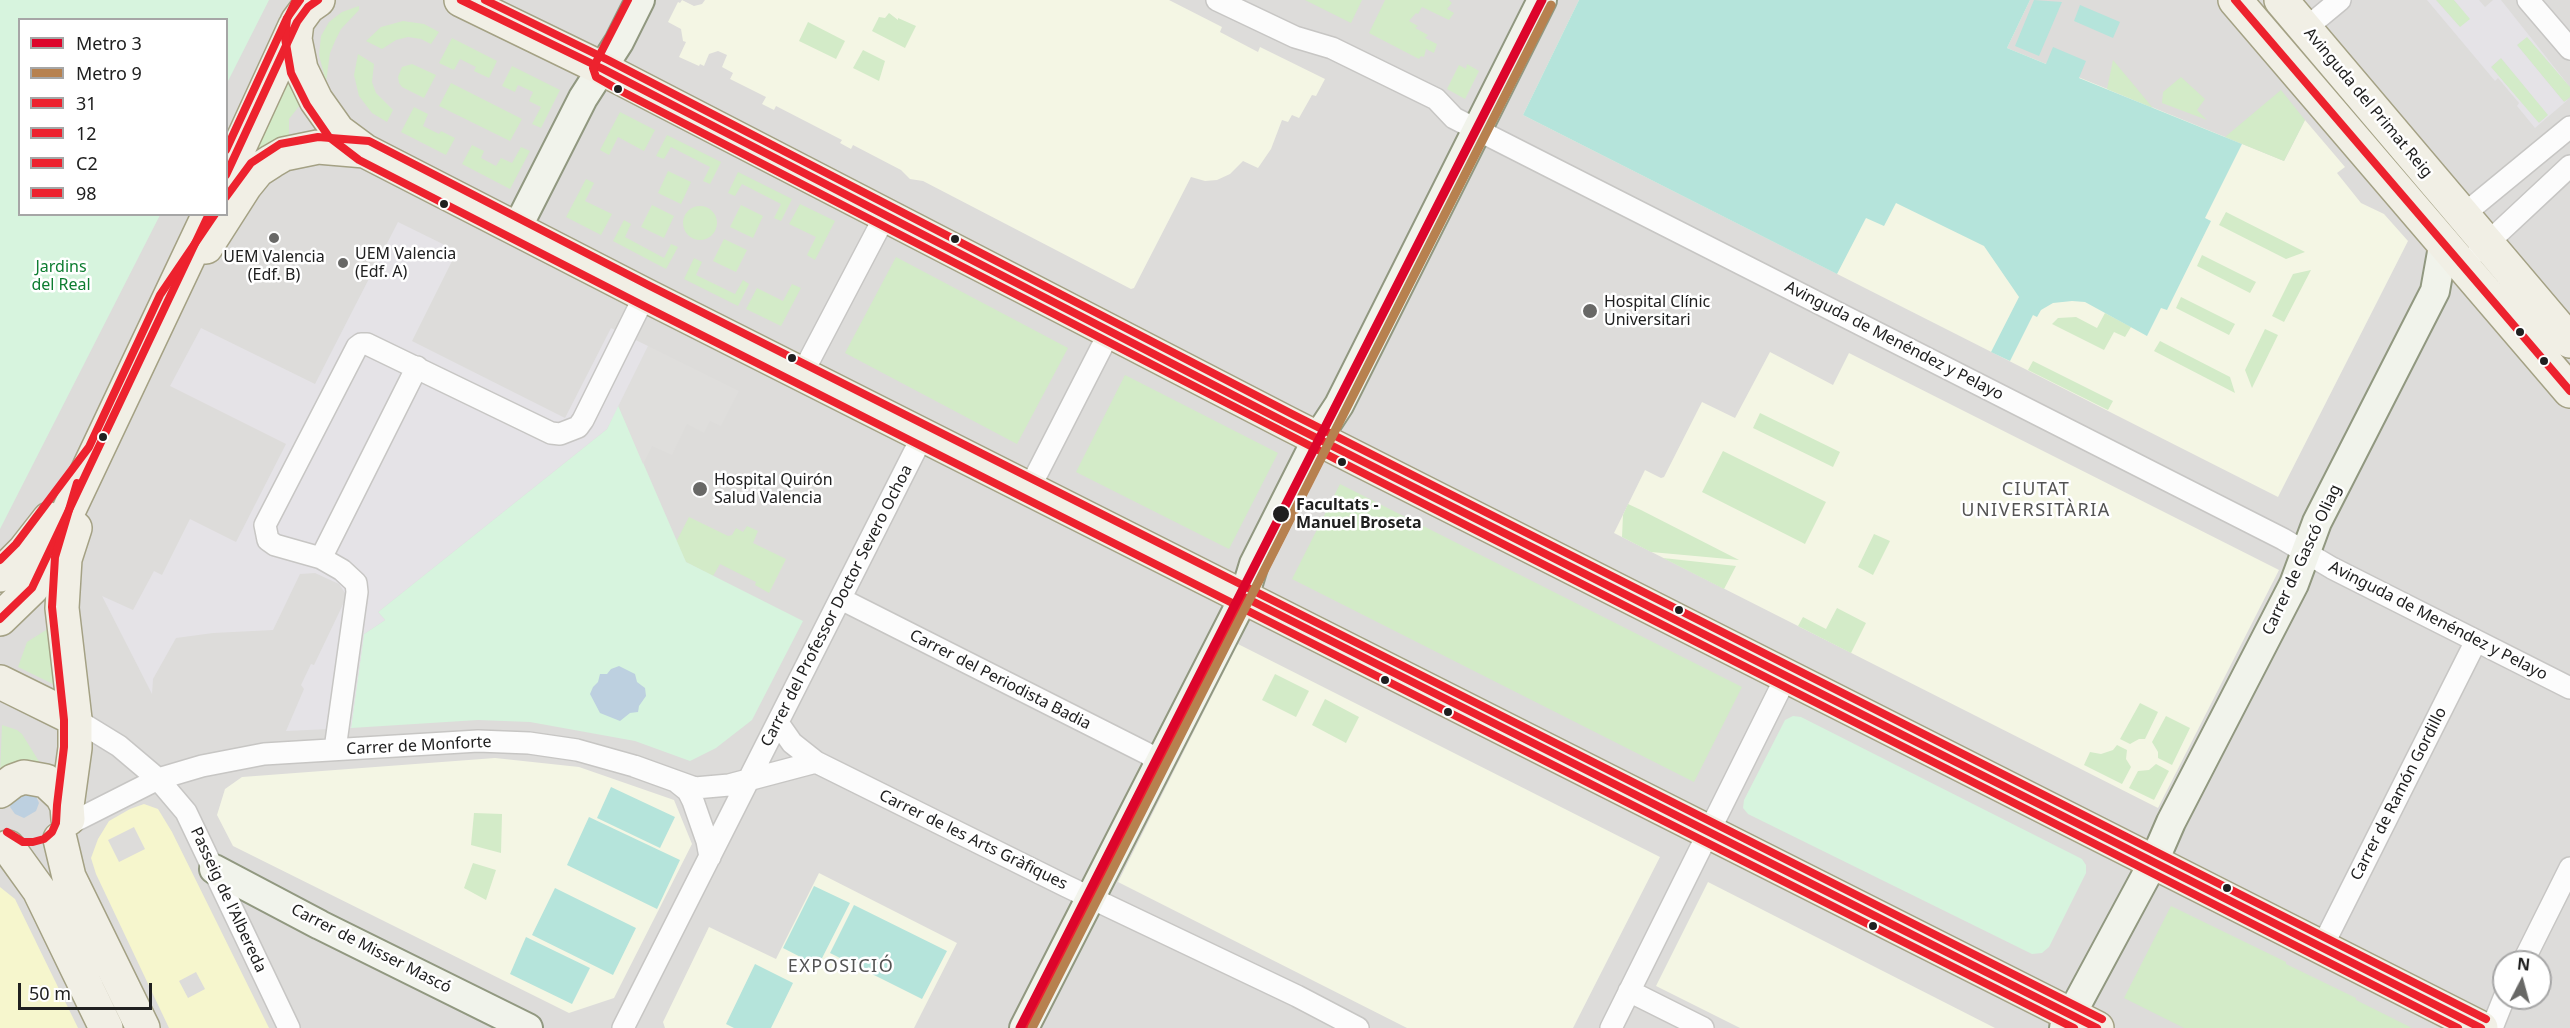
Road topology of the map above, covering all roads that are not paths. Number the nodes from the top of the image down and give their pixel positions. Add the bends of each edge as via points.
1 (461, 0) edge
2 (640, 0) edge
3 (1217, 0) edge
4 (1542, 0) edge
5 (2235, 0) edge
6 (2281, 0) edge
7 (2340, 0) edge
8 (2528, 0) edge
9 (308, 7) edge
10 (2305, 29) junction
11 (2570, 49) edge
12 (603, 69) junction
13 (2570, 127) edge
14 (1477, 130) junction
15 (365, 151) junction
16 (2570, 152) edge
17 (2566, 170) edge
18 (228, 172) edge
19 (2460, 211) junction
20 (228, 214) edge
21 (207, 216) edge
22 (227, 216) edge
23 (885, 216) junction
24 (517, 228) junction
25 (2487, 243) junction
26 (2454, 254) junction
27 (645, 295) junction
28 (169, 300) junction
29 (1110, 331) junction
30 (2570, 341) edge
31 (417, 367) junction
32 (802, 374) junction
33 (2567, 384) edge
34 (923, 435) junction
35 (1318, 437) junction
36 (98, 452) junction
37 (1029, 489) junction
38 (2305, 553) junction
39 (321, 558) junction
40 (0, 575) edge
41 (1244, 597) junction
42 (841, 599) junction
43 (0, 619) edge
44 (2476, 641) junction
45 (1787, 675) junction
46 (0, 682) edge
47 (2570, 688) edge
48 (75, 718) junction
49 (778, 723) junction
50 (335, 749) junction
51 (816, 762) junction
52 (1158, 763) junction
53 (158, 778) junction
54 (752, 778) junction
55 (677, 782) junction
56 (0, 791) edge
57 (64, 823) junction
58 (1709, 832) junction
59 (4, 844) edge
60 (710, 857) junction
61 (2154, 861) junction
62 (2570, 868) edge
63 (214, 869) junction
64 (1090, 897) junction
65 (2322, 947) junction
66 (2529, 950) edge
67 (1629, 991) junction
68 (2499, 1010) edge
69 (2077, 1023) edge
70 (2464, 1024) edge
71 (106, 1028) edge
72 (142, 1028) edge
73 (289, 1028) edge
74 (528, 1028) edge
75 (623, 1028) edge
76 (1024, 1028) edge
77 (1358, 1028) edge
78 (1611, 1028) edge
79 (1703, 1028) edge
80 (2492, 1028) edge

1 - 12 main road
2 - 12 street
3 - 14 street, Avinguda de Menéndez y Pelayo via 1295,37 1332,48 1426,94 1444,105 1454,118
4 - 14 street
5 - 26 main road, Avinguda del Primat Reig
6 - 10 main road, Avinguda del Primat Reig
7 - 10 street
8 - 11 street
9 - 15 main road via 295,39 297,55 315,100 338,131
9 - 18 main road
10 - 19 main road, Avinguda del Primat Reig
12 - 23 main road
12 - 24 street via 583,98
13 - 19 street
14 - 35 street via 1339,405
14 - 38 street, Avinguda de Menéndez y Pelayo
15 - 20 main road via 318,147 284,154 258,170
15 - 24 main road
16 - 17 street
17 - 25 street
19 - 25 main road, Avinguda del Primat Reig
19 - 26 street
21 - 28 main road
22 - 28 main road
23 - 29 main road
23 - 32 street
24 - 27 main road
25 - 26 street
25 - 30 main road, Avinguda del Primat Reig
26 - 33 main road, Avinguda del Primat Reig
26 - 38 street, Carrer de Gascó Oliag via 2317,522
27 - 31 street via 583,420 570,432 551,433
27 - 32 main road
28 - 36 main road
29 - 35 main road
29 - 37 street
31 - 39 street
31 - 39 street via 367,344 357,347 265,525 268,540 275,545
32 - 34 main road
34 - 37 main road
34 - 42 street, Carrer del Professor Doctor Severo Ochoa
35 - 41 street via 1254,564
35 - 45 main road
36 - 40 main road via 24,551
36 - 43 main road via 32,588
36 - 48 main road via 65,559 62,608
37 - 41 main road
38 - 44 street, Avinguda de Menéndez y Pelayo
38 - 61 street, Carrer de Gascó Oliag via 2294,584
39 - 50 street via 356,583 357,592
41 - 52 street
41 - 58 main road
42 - 49 street, Carrer del Professor Doctor Severo Ochoa
42 - 52 street, Carrer del Periodista Badia via 1148,754
44 - 47 street, Avinguda de Menéndez y Pelayo
44 - 65 street, Carrer de Ramón Gordillo
45 - 58 street
45 - 61 main road
46 - 48 main road
48 - 53 street, Passeig de l'Albereda
48 - 57 main road via 75,748
49 - 51 street, Carrer de les Arts Gràfiques via 792,743
49 - 54 street, Carrer del Professor Doctor Severo Ochoa
50 - 53 street, Carrer de Monforte via 264,754
50 - 55 street, Carrer de Monforte via 478,741 529,743 577,750
51 - 54 street
51 - 64 street, Carrer de les Arts Gràfiques
52 - 64 street
53 - 57 street, Carrer de Monforte
53 - 63 street, Passeig de l'Albereda via 186,812
54 - 55 street via 695,788
54 - 60 street, Carrer del Professor Doctor Severo Ochoa
55 - 60 street via 693,801
56 - 57 main road via 13,781 35,777 55,787
57 - 59 main road via 49,848 35,854 21,853
57 - 72 main road via 69,877
58 - 67 street
58 - 69 main road
59 - 71 main road via 39,890
60 - 75 street, Carrer del Professor Doctor Severo Ochoa
61 - 65 main road
61 - 69 street, Carrer de Gascó Oliag
62 - 66 street
63 - 73 street, Passeig de l'Albereda
63 - 74 street, Carrer de Misser Mascó
64 - 76 street
64 - 77 street, Carrer de les Arts Gràfiques
65 - 70 main road
67 - 78 street
67 - 79 street
68 - 80 street

